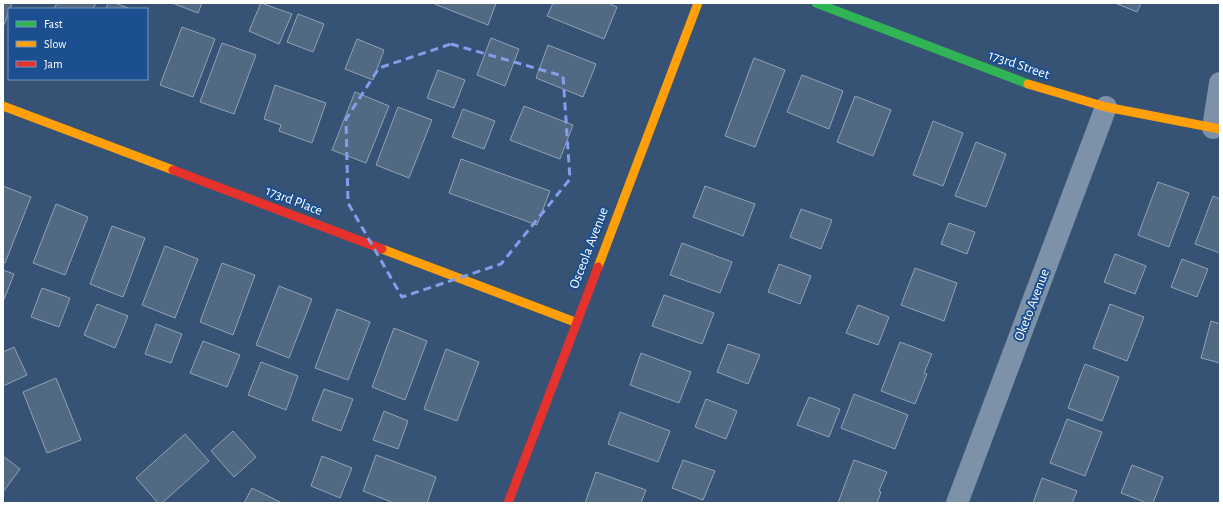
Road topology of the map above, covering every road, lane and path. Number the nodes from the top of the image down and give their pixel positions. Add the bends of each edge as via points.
1 (698, 3) edge
2 (816, 3) edge
3 (1220, 83) edge
4 (3, 106) edge
5 (1106, 107) junction
6 (1216, 129) edge
7 (575, 322) junction
8 (508, 503) edge
9 (958, 503) edge

1 - 7 street, Osceola Avenue
2 - 5 street, 173rd Street via 1024,83
3 - 6 street
4 - 7 street, 173rd Place
5 - 6 street, 173rd Street
5 - 9 street, Oketo Avenue
7 - 8 street, Osceola Avenue

